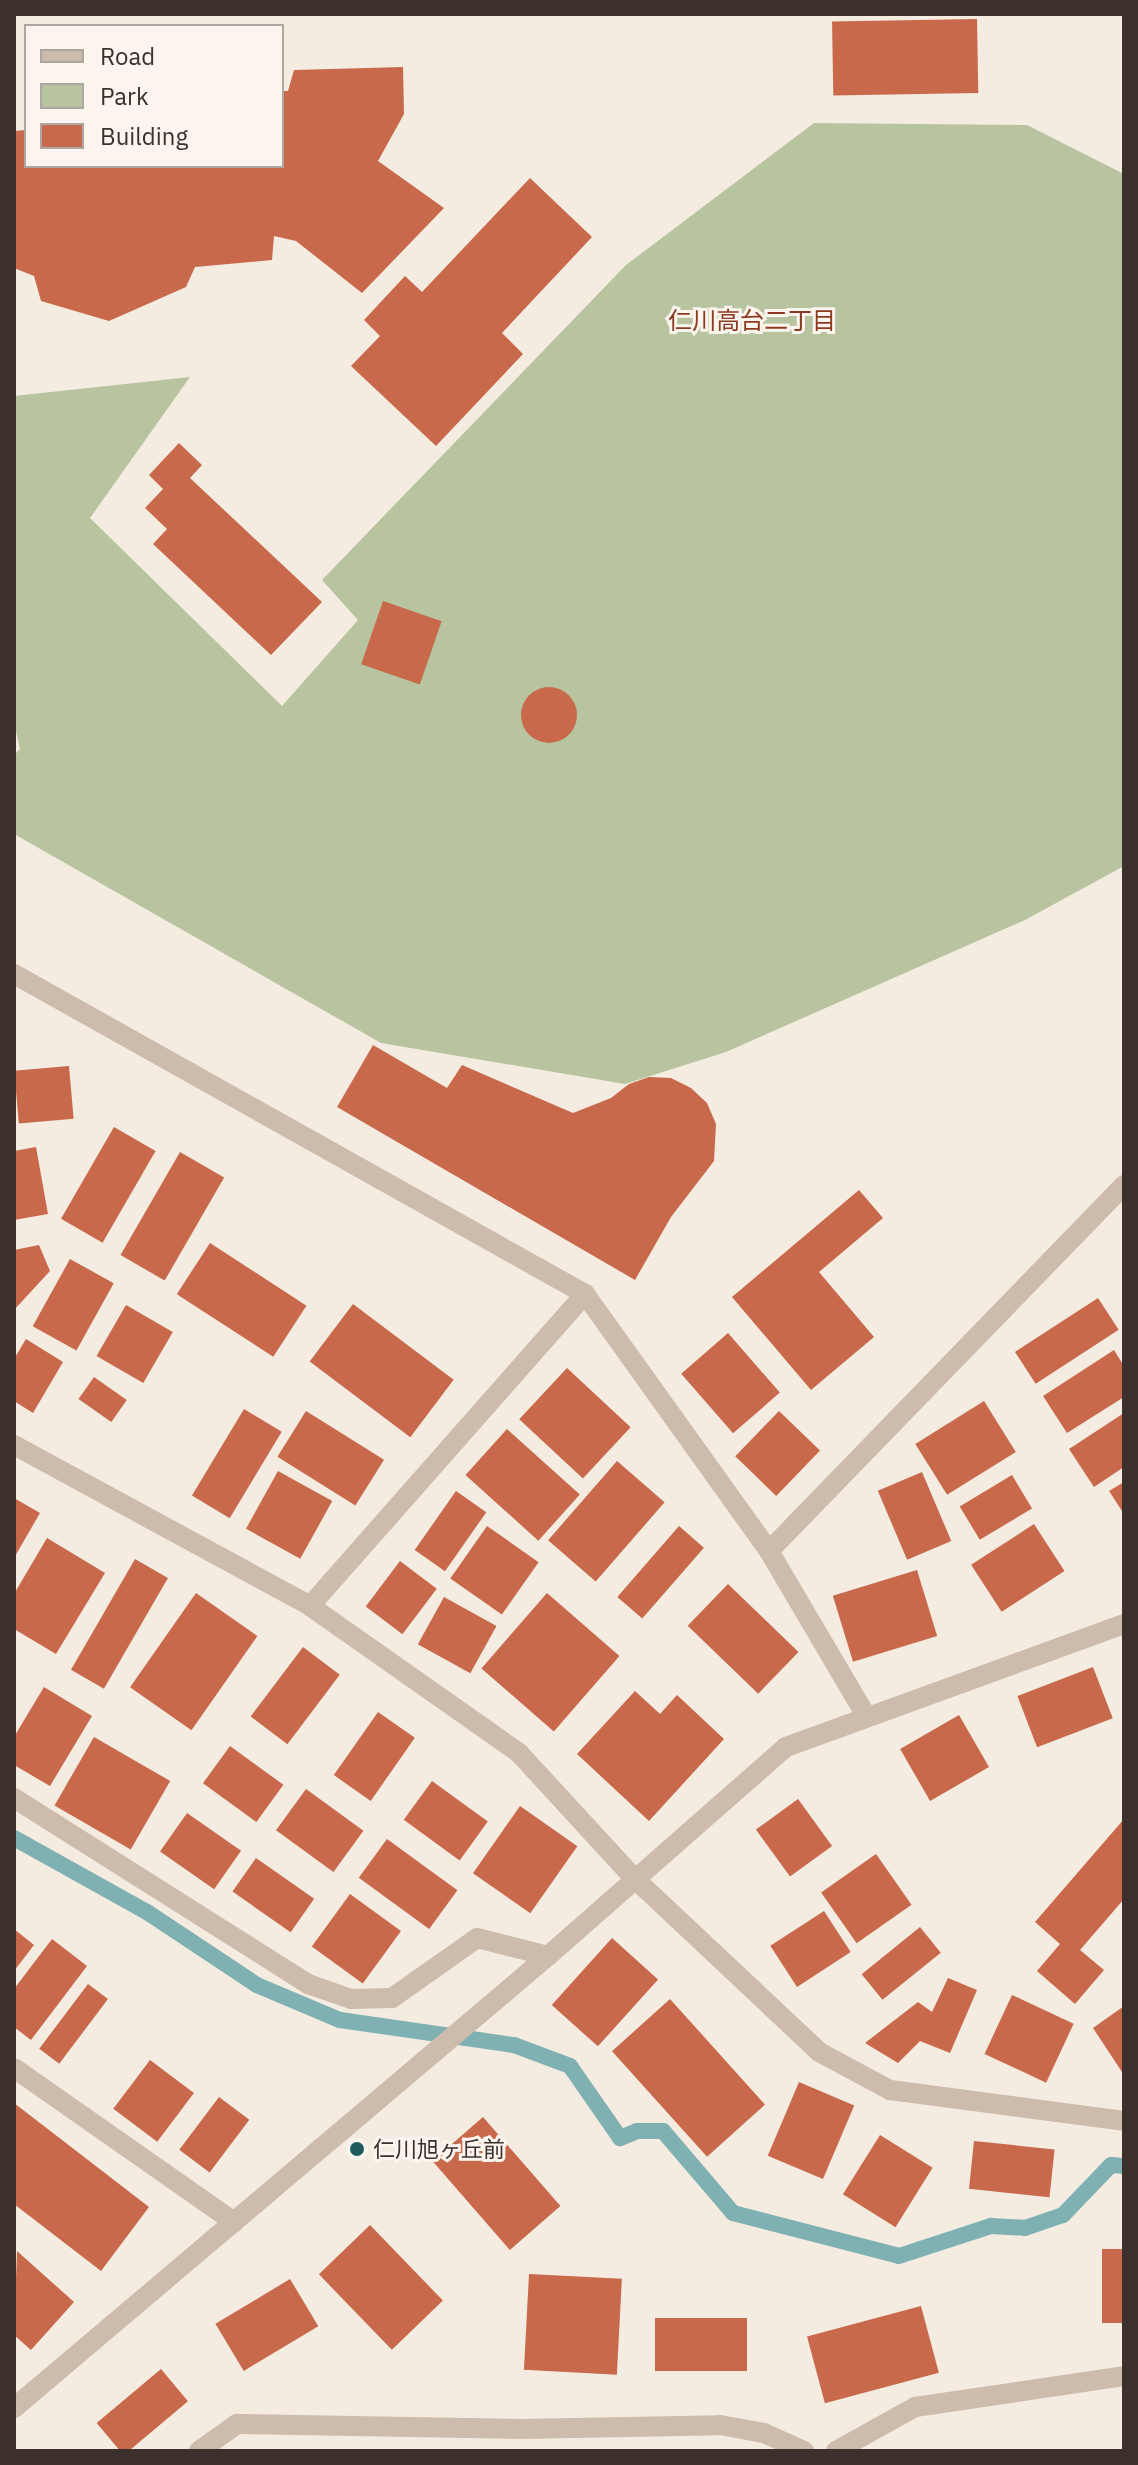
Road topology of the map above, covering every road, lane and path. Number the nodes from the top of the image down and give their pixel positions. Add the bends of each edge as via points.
1 (14, 974) edge
2 (1124, 1185) edge
3 (585, 1294) junction
4 (14, 1445) edge
5 (769, 1551) junction
6 (310, 1606) junction
7 (1124, 1624) edge
8 (865, 1714) junction
9 (14, 1798) edge
10 (634, 1878) junction
11 (548, 1956) junction
12 (14, 2068) edge
13 (1124, 2121) edge
14 (234, 2222) junction
15 (1124, 2376) edge
16 (14, 2408) edge
17 (199, 2451) edge
18 (804, 2451) edge
19 (836, 2451) edge

1 - 3 street
2 - 5 street
3 - 5 street
3 - 6 street
4 - 6 street
5 - 8 street
6 - 10 street via 519,1753
7 - 8 street
8 - 10 street via 786,1747
9 - 11 street via 308,1984 351,1999 392,1998 477,1938
10 - 11 street
10 - 13 street via 819,2052 890,2090
11 - 14 street
12 - 14 street
14 - 16 street
15 - 19 street via 915,2407
17 - 18 street via 237,2424 520,2429 720,2425 764,2433

